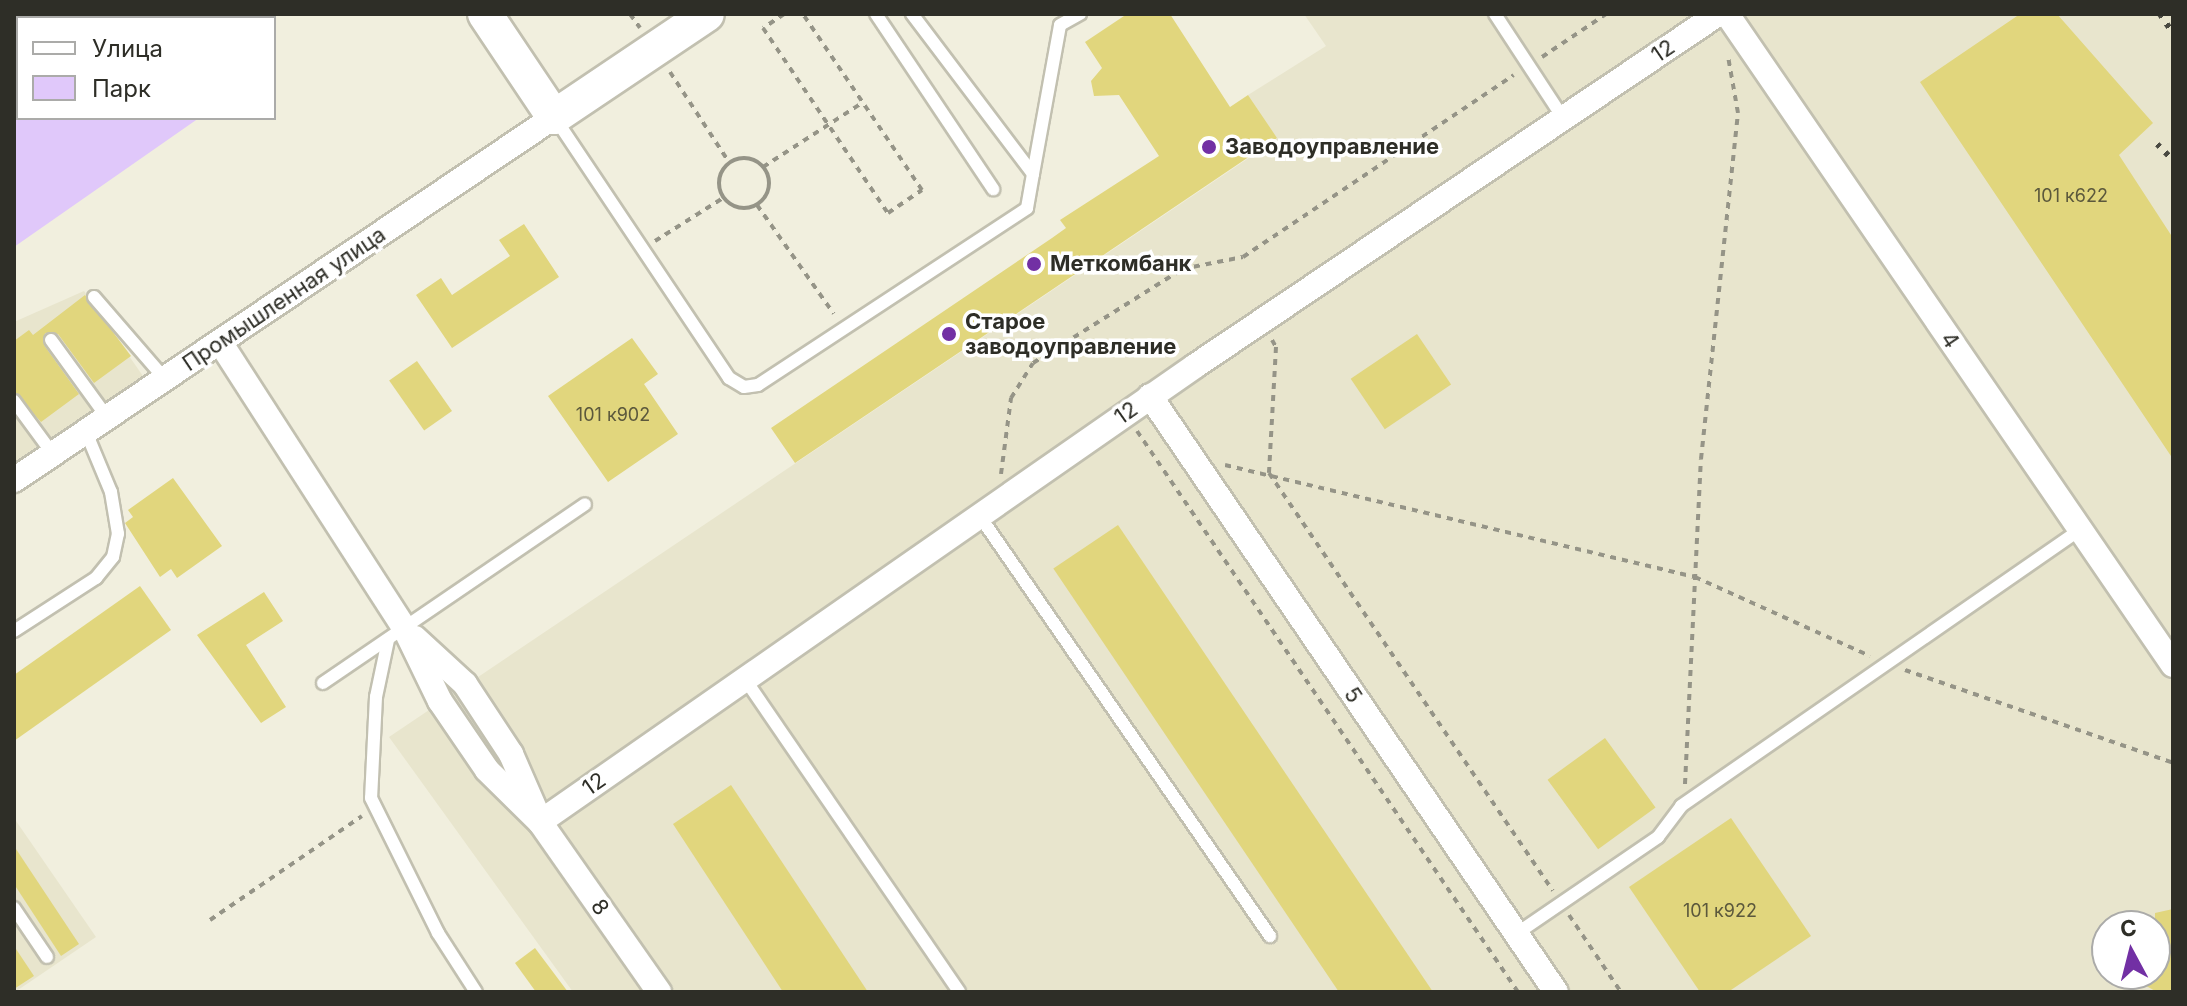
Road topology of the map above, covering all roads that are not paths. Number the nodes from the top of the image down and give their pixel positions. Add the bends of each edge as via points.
1 (485, 14) edge
2 (707, 14) edge
3 (876, 14) edge
4 (912, 14) edge
5 (1080, 14) edge
6 (1495, 14) edge
7 (1718, 14) edge
8 (1727, 14) edge
9 (554, 117) junction
10 (1563, 118) junction
11 (1033, 174) junction
12 (993, 189) dead end
13 (94, 297) dead end
14 (51, 340) dead end
15 (220, 342) junction
16 (165, 379) junction
17 (1150, 396) junction
18 (14, 401) edge
19 (107, 417) junction
20 (86, 432) junction
21 (53, 454) junction
22 (14, 480) edge
23 (585, 504) dead end
24 (988, 509) junction
25 (2080, 530) junction
26 (14, 631) edge
27 (396, 634) junction
28 (2173, 665) edge
29 (745, 679) junction
30 (323, 683) dead end
31 (540, 822) junction
32 (14, 908) edge
33 (1516, 934) junction
34 (1270, 936) dead end
35 (47, 957) dead end
36 (476, 992) edge
37 (659, 992) edge
38 (959, 992) edge
39 (1556, 992) edge

1 - 9 street
2 - 9 street, Промышленная улица
3 - 12 lane
4 - 11 lane
5 - 11 lane via 1060,25
6 - 10 lane
7 - 10 street, 12
8 - 25 street, 4
9 - 11 lane via 729,378 744,387 758,385 1027,208
9 - 15 street, Промышленная улица
10 - 17 street, 12
13 - 16 lane
14 - 19 lane
15 - 16 street, Промышленная улица
15 - 27 street, 8
16 - 19 street, Промышленная улица
17 - 24 street, 12
17 - 33 street, 5
18 - 21 lane
19 - 20 street, Промышленная улица
20 - 21 street, Промышленная улица
20 - 26 lane via 111,492 118,534 113,557 96,578
21 - 22 street, Промышленная улица
23 - 27 lane
24 - 29 street, 12
24 - 34 lane
25 - 28 street, 4
25 - 33 lane via 1681,806 1658,837
27 - 30 lane
27 - 31 street, 8 via 487,770
27 - 36 lane via 375,710 374,808 438,933
29 - 31 street, 12
29 - 38 lane
31 - 37 street, 8
32 - 35 lane
33 - 39 street, 5

